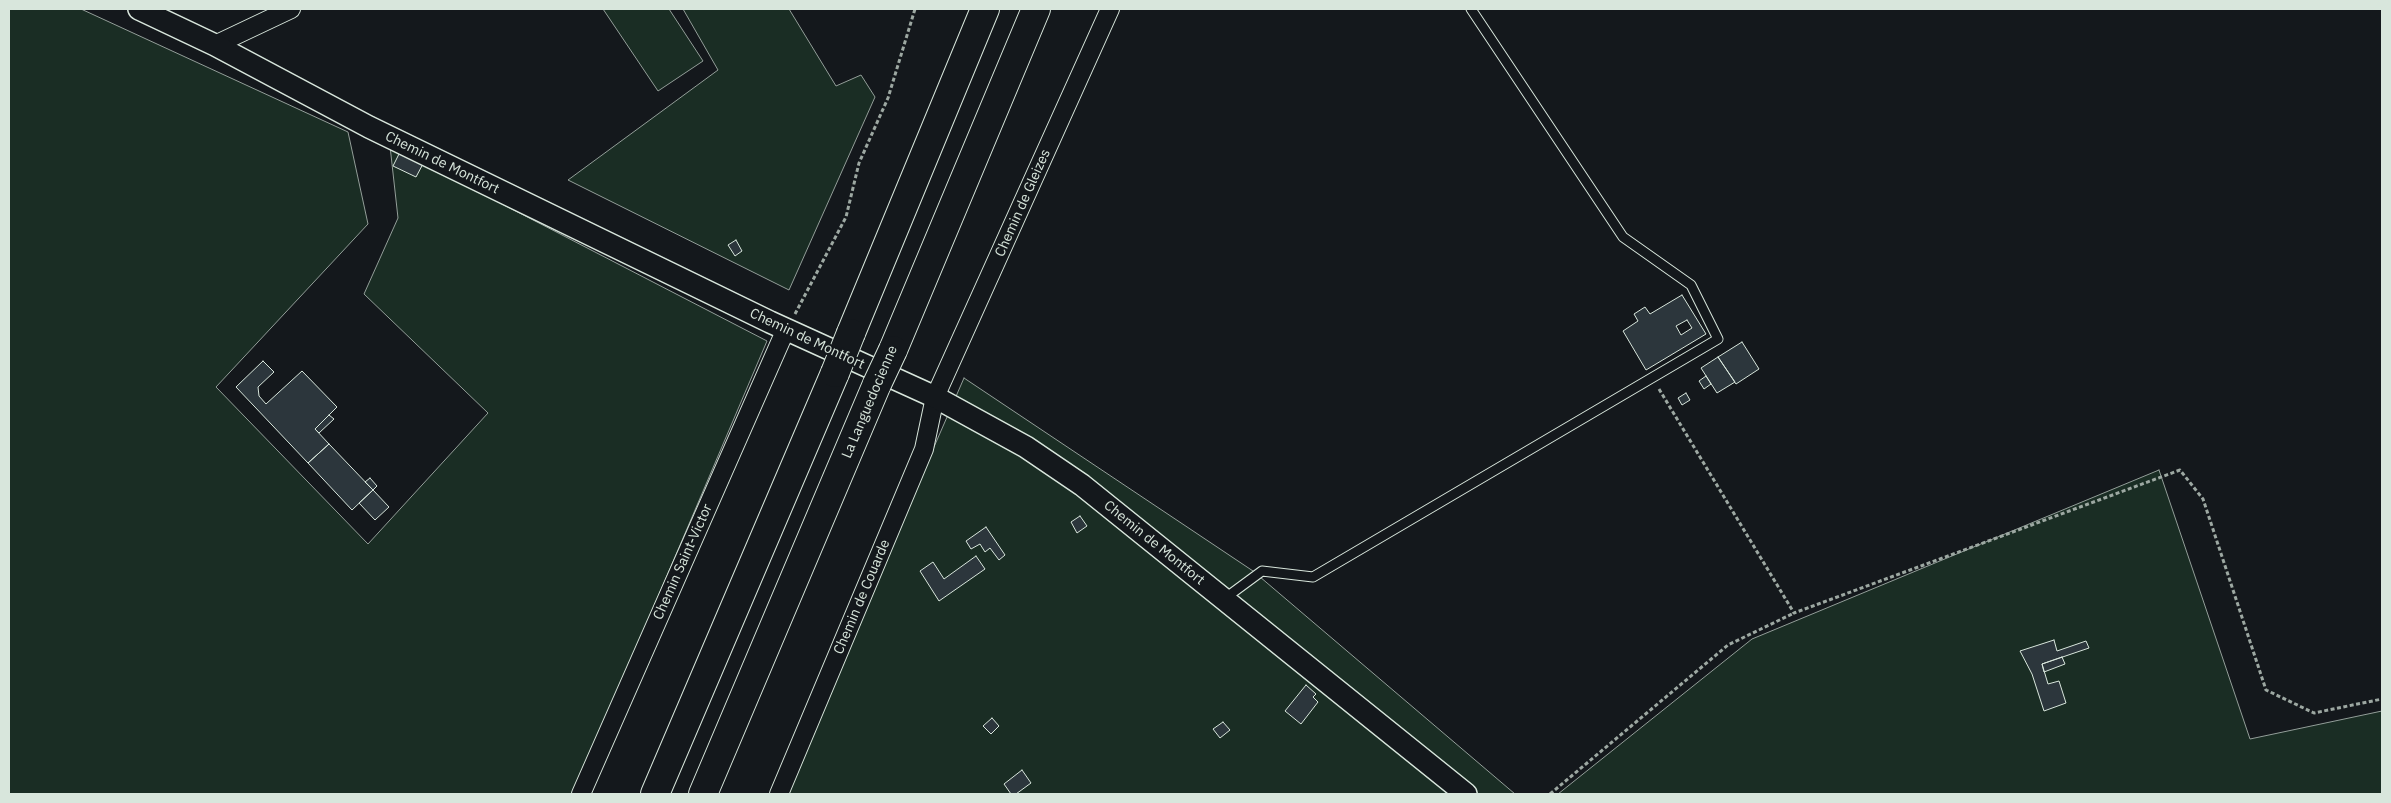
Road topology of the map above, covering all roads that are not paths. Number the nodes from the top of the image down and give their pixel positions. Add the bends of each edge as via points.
1 (139, 9) edge
2 (291, 9) edge
3 (986, 9) edge
4 (1036, 9) edge
5 (1110, 9) edge
6 (1471, 9) edge
7 (215, 46) junction
8 (786, 329) junction
9 (935, 397) junction
10 (1224, 599) junction
11 (581, 794) edge
12 (656, 794) edge
13 (703, 794) edge
14 (779, 794) edge
15 (1466, 794) edge

1 - 7 street, Chemin de Montfort
2 - 7 street
3 - 12 highway, bridge
4 - 13 highway, La Languedocienne, bridge
5 - 9 street, Chemin de Gleizes
6 - 10 lane via 1623,237 1691,285 1718,339 1313,577 1262,571
7 - 8 street, Chemin de Montfort via 369,127
8 - 9 street, Chemin de Montfort
8 - 11 street, Chemin Saint-Victor
9 - 10 street, Chemin de Montfort via 1026,447 1082,485
9 - 14 street, Chemin de Couarde via 924,448
10 - 15 street, Chemin de Montfort

